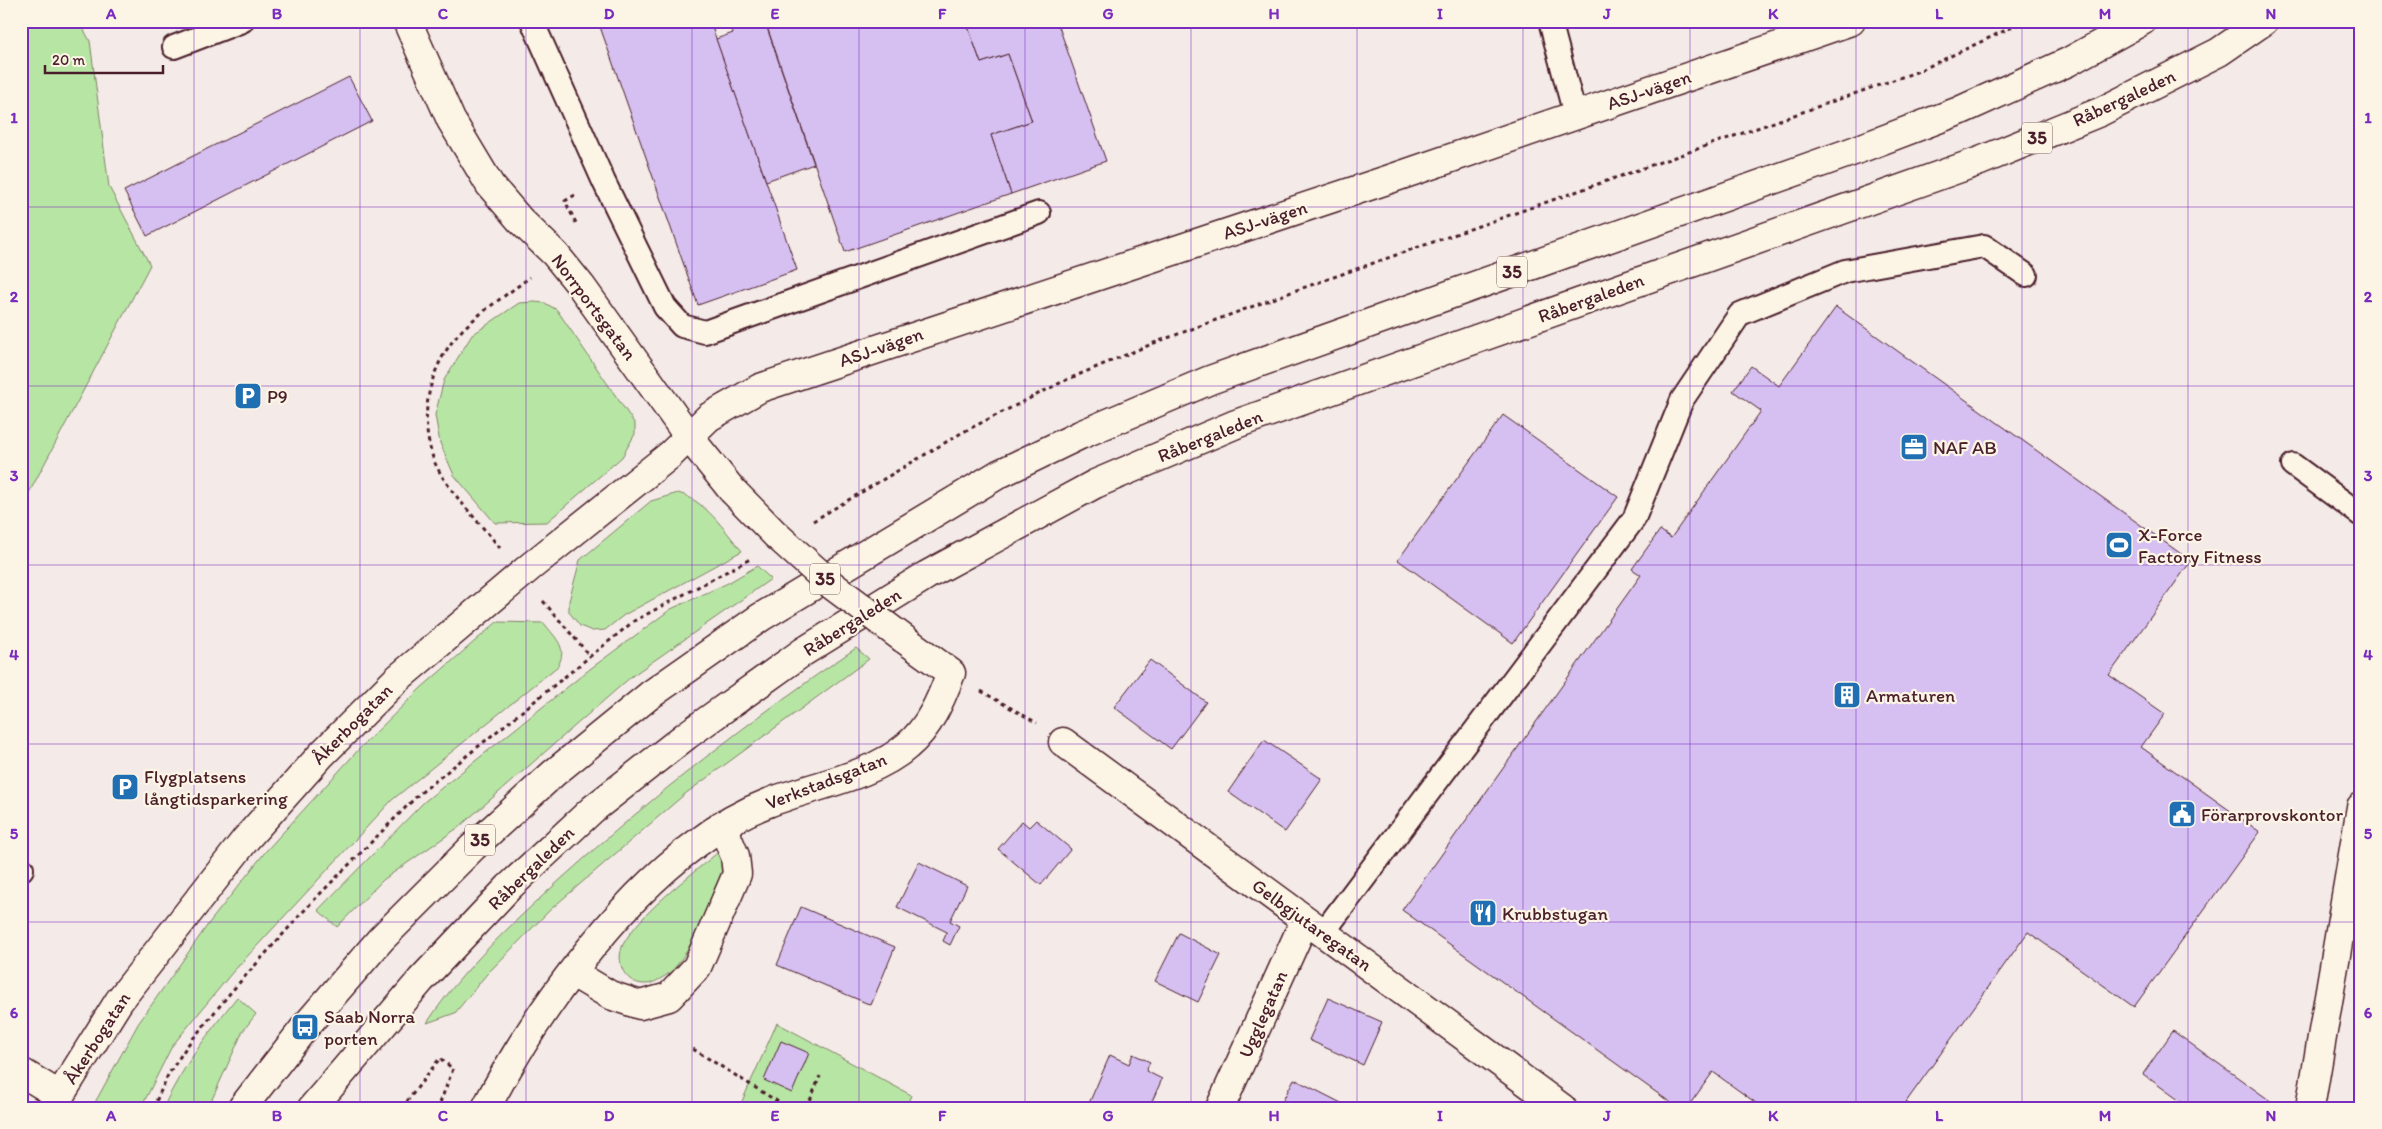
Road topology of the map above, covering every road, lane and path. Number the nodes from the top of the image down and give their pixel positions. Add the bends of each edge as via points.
1 (242, 21) edge
2 (407, 21) edge
3 (532, 21) edge
4 (1550, 21) edge
5 (1851, 21) edge
6 (2142, 21) edge
7 (2264, 21) edge
8 (174, 47) dead end
9 (1575, 115) junction
10 (1039, 214) dead end
11 (555, 254) junction
12 (2026, 275) dead end
13 (689, 437) junction
14 (2293, 465) dead end
15 (2361, 515) edge
16 (504, 552) dead end
17 (537, 594) dead end
18 (590, 656) dead end
19 (951, 673) junction
20 (1063, 742) joint
21 (2361, 807) edge
22 (722, 825) junction
23 (1314, 926) junction
24 (573, 972) junction
25 (693, 1049) dead end
26 (21, 1072) edge
27 (820, 1076) dead end
28 (56, 1101) edge
29 (242, 1108) edge
30 (312, 1108) edge
31 (402, 1108) edge
32 (438, 1108) edge
33 (486, 1108) edge
34 (788, 1108) edge
35 (808, 1108) edge
36 (1220, 1108) edge
37 (1562, 1108) edge
38 (2310, 1108) edge

1 - 8 lane
2 - 11 street, Norrportsgatan via 452,120 490,185
3 - 10 lane via 604,182 665,307 682,326 705,332
4 - 9 lane
5 - 9 street, ASJ-vägen
6 - 29 street, 35 via 2068,62 1959,111 1210,380 1080,435 999,474 761,617 650,695 554,773 473,846 381,939 304,1027
7 - 30 street, Råbergaleden / 35 via 2219,52 2100,112 1980,160 1236,424 1095,484 927,575 803,652 687,735 593,809 509,887 421,980
9 - 13 street, ASJ-vägen via 760,388 719,410
11 - 13 street, Norrportsgatan
11 - 16 path via 538,272 470,322 453,341 430,385 426,410 428,438 436,464 449,485
12 - 23 lane via 1984,246 1844,271 1740,314 1682,400 1634,519
13 - 19 street, bridge via 732,490 775,534 833,586
13 - 28 street, Åkerbogatan via 397,679 322,754 246,839 119,1001
14 - 15 lane
17 - 18 path
19 - 20 path via 1030,718
19 - 22 street, Verkstadsgatan via 928,722 907,746 860,771 768,803
20 - 23 street, Gelbgjutaregatan
21 - 38 street
22 - 24 street, Verkstadsgatan via 679,858 613,920
22 - 24 street via 735,856 737,874 698,967 669,997 640,1005 610,995
23 - 36 street, Ugglegatan
23 - 37 street, Gelbgjutaregatan
24 - 33 street, Verkstadsgatan via 529,1034
25 - 34 path
26 - 28 street, Åkerbogatan
27 - 35 path
31 - 32 path via 440,1058 453,1068

